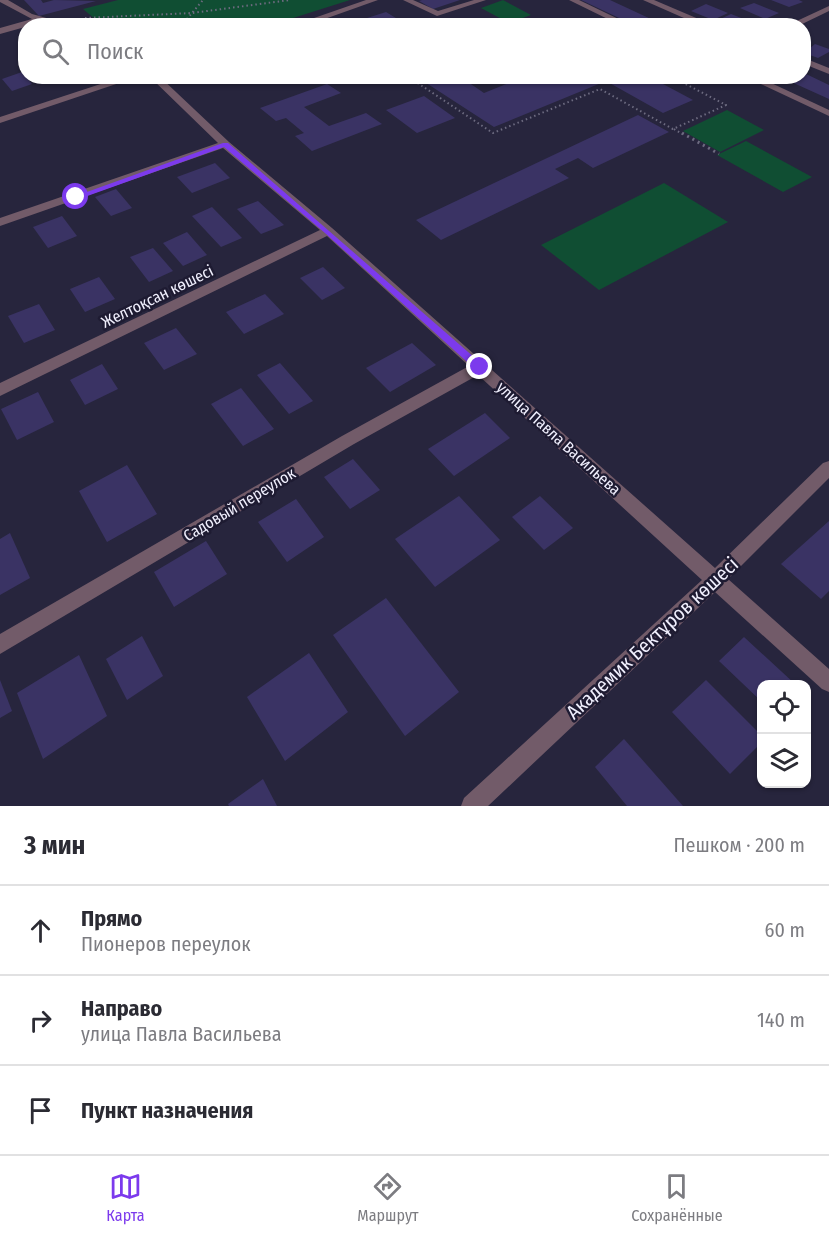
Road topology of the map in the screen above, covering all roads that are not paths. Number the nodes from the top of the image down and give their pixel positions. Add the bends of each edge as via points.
1 (2, 0) edge
2 (374, 0) edge
3 (407, 0) edge
4 (482, 0) edge
5 (573, 0) edge
6 (647, 0) edge
7 (829, 8) edge
8 (44, 18) edge
9 (319, 18) edge
10 (612, 18) edge
11 (691, 18) edge
12 (807, 18) edge
13 (18, 27) edge
14 (0, 32) edge
15 (811, 64) edge
16 (829, 71) edge
17 (111, 84) edge
18 (161, 84) edge
19 (766, 84) edge
20 (829, 113) edge
21 (0, 120) edge
22 (225, 144) junction
23 (0, 222) edge
24 (328, 231) junction
25 (480, 367) junction
26 (0, 390) edge
27 (829, 468) edge
28 (716, 579) junction
29 (0, 645) edge
30 (829, 682) edge
31 (472, 806) edge

1 - 8 street via 29,16
2 - 9 street
3 - 4 lane via 437,14
5 - 10 lane
6 - 11 street
7 - 12 street
13 - 14 street
15 - 16 street
17 - 21 street
18 - 22 street, улица Павла Васильева
19 - 20 lane
22 - 23 street
22 - 24 street, улица Павла Васильева
24 - 25 street, улица Павла Васильева
24 - 26 street, Желтоқсан көшесі
25 - 28 street, улица Павла Васильева
25 - 29 street, Садовый переулок
27 - 28 street, Академик Бектұров көшесі
28 - 30 street, улица Павла Васильева
28 - 31 street, Академик Бектұров көшесі

